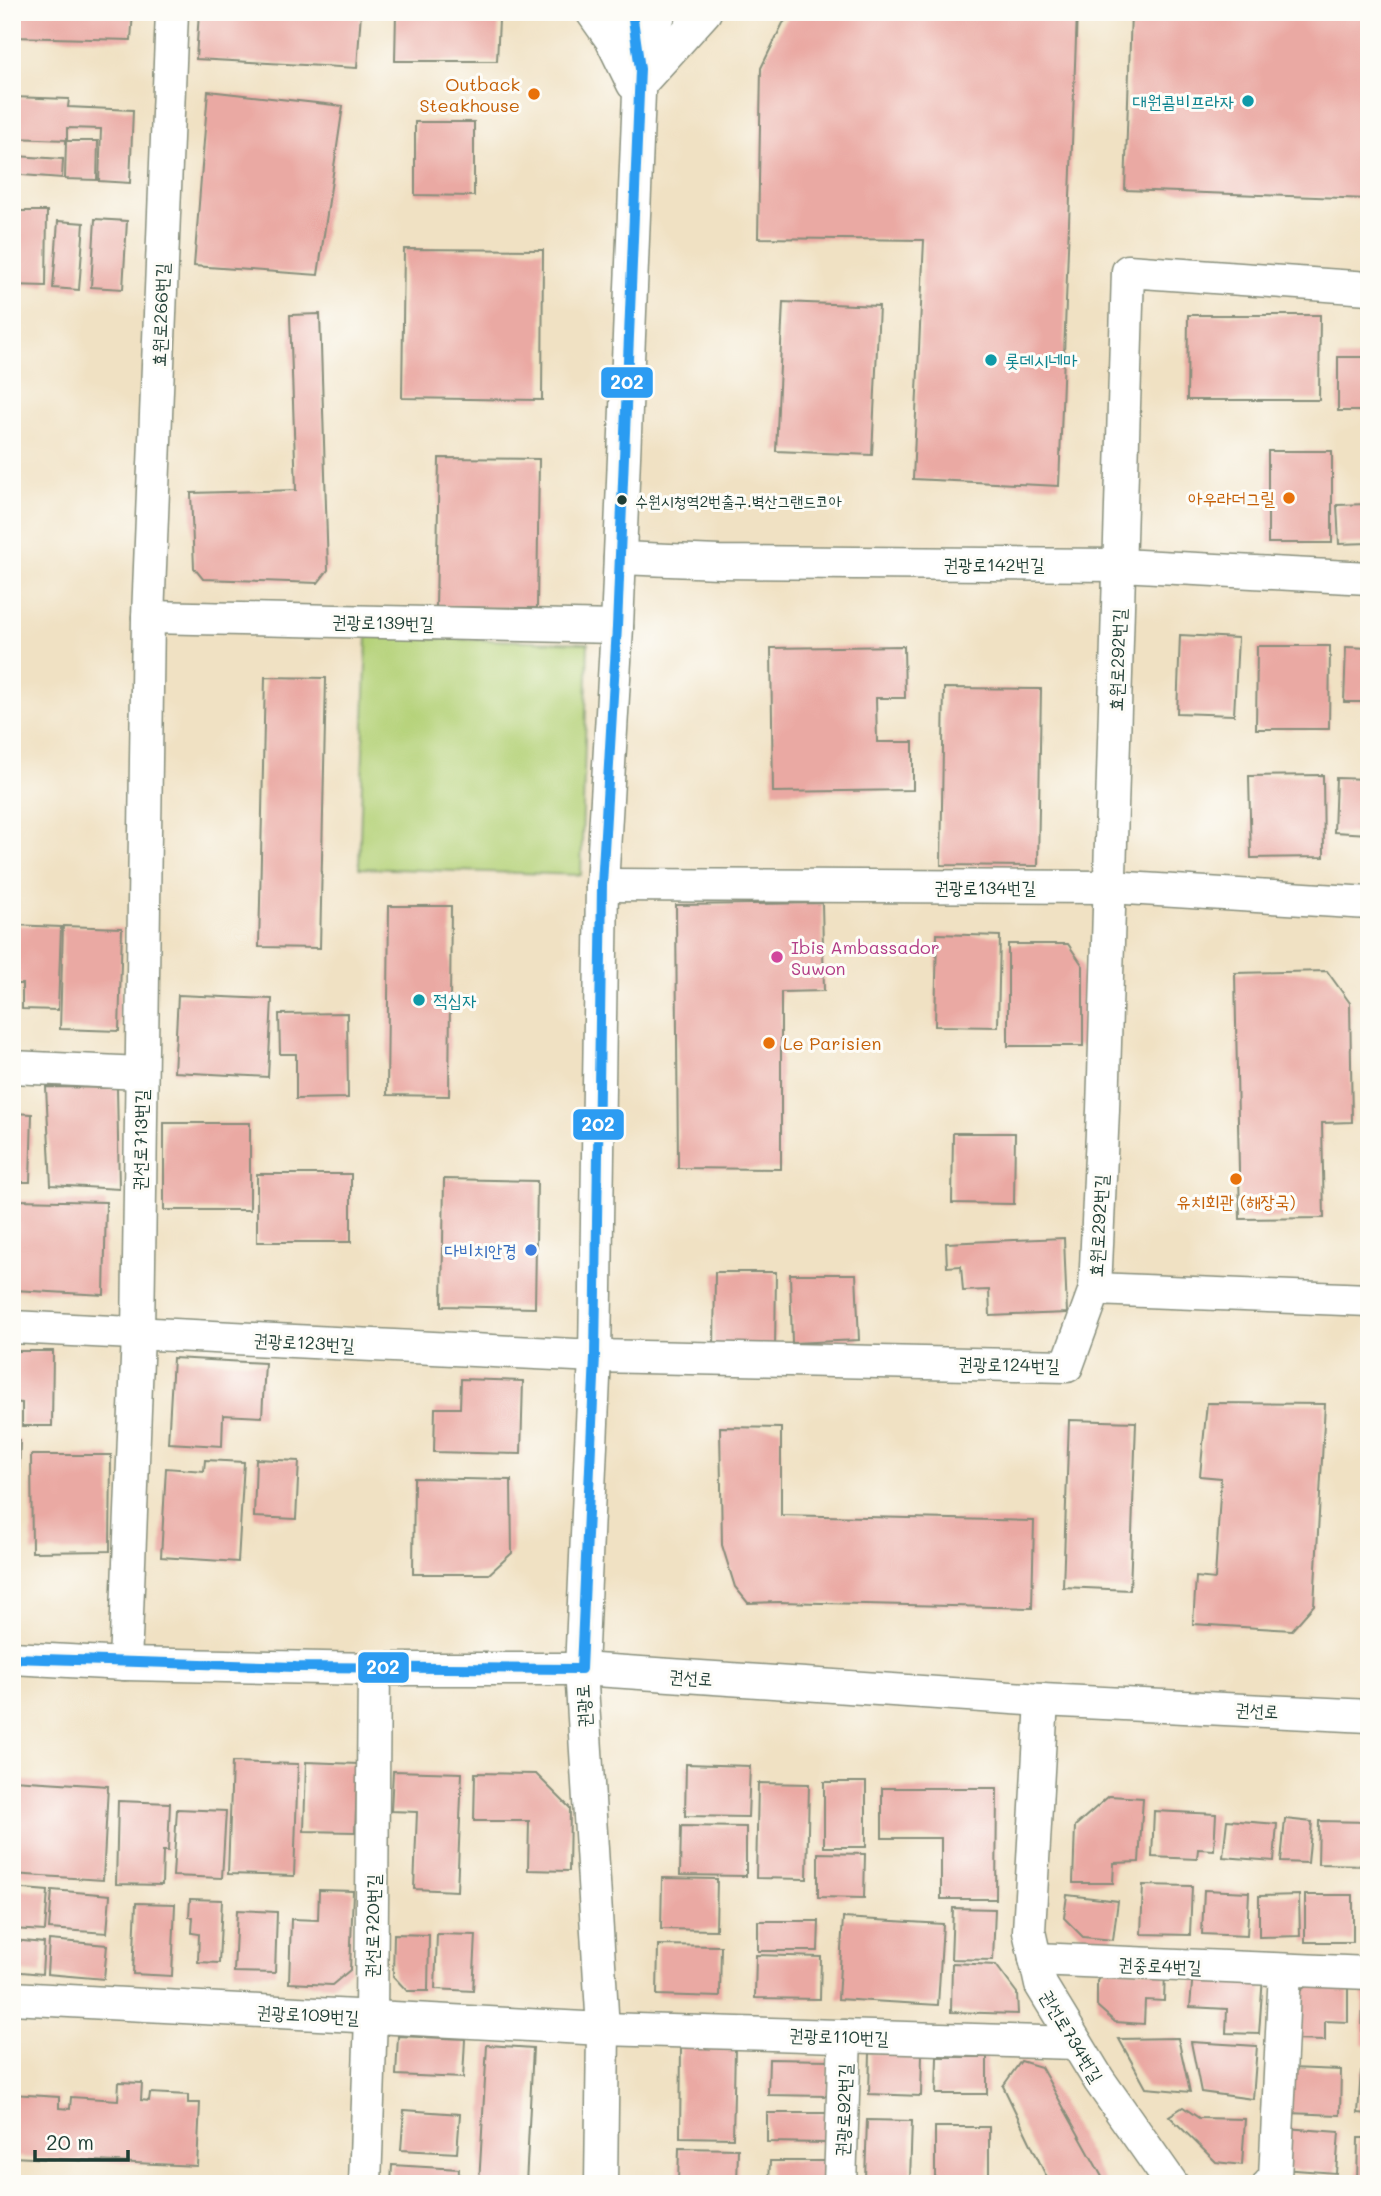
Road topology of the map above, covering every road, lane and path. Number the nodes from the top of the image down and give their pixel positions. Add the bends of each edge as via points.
1 (172, 12) edge
2 (593, 12) edge
3 (632, 12) edge
4 (660, 12) edge
5 (705, 12) edge
6 (639, 83) junction
7 (1369, 288) edge
8 (620, 558) junction
9 (1120, 565) junction
10 (1369, 578) edge
11 (148, 617) junction
12 (617, 627) junction
13 (602, 885) junction
14 (1110, 887) junction
15 (1369, 904) edge
16 (12, 1067) edge
17 (141, 1073) junction
18 (1095, 1289) junction
19 (1369, 1300) edge
20 (12, 1327) edge
21 (138, 1334) junction
22 (595, 1356) junction
23 (12, 1658) edge
24 (125, 1664) junction
25 (374, 1669) junction
26 (581, 1670) junction
27 (1042, 1700) junction
28 (1369, 1716) edge
29 (1035, 1959) junction
30 (1285, 1970) junction
31 (1369, 1973) edge
32 (12, 1998) edge
33 (371, 2017) junction
34 (603, 2029) junction
35 (845, 2036) junction
36 (1076, 2043) junction
37 (365, 2184) edge
38 (601, 2184) edge
39 (840, 2184) edge
40 (1172, 2184) edge
41 (1269, 2184) edge

1 - 11 street, 효원로266번길
2 - 6 street
3 - 6 street, 권광로
4 - 6 street
5 - 6 street
6 - 8 street, 권광로
7 - 9 street, 효원로292번길 via 1128,271
8 - 9 street, 권광로142번길
8 - 12 street, 권광로
9 - 10 street, 권광로142번길
9 - 14 street, 효원로292번길
11 - 12 street, 권광로139번길
11 - 17 street, 권선로713번길
12 - 13 street, 권광로
13 - 14 street, 권광로134번길
13 - 22 street, 권광로
14 - 15 street, 권광로134번길
14 - 18 street, 효원로292번길
16 - 17 street
17 - 21 street, 권선로713번길
18 - 19 street
18 - 22 street, 권광로124번길 via 1068,1366
20 - 21 street, 권광로123번길
21 - 22 street, 권광로123번길
21 - 24 street, 권선로713번길
22 - 26 street, 권광로
23 - 24 street, 권선로
24 - 25 street, 권선로
25 - 26 street, 권선로
25 - 33 street, 권선로720번길
26 - 27 street, 권선로
26 - 34 street, 권광로
27 - 28 street, 권선로
27 - 29 street, 권선로734번길 via 1029,1931
29 - 30 street, 권중로4번길
29 - 36 street, 권선로734번길 via 1041,1985
30 - 31 street, 권중로4번길
30 - 41 street via 1275,2178
32 - 33 street, 권광로109번길
33 - 34 street, 권광로109번길
33 - 37 street, 권선로720번길
34 - 35 street, 권광로110번길
34 - 38 street, 권광로
35 - 36 street, 권광로110번길
35 - 39 street, 권광로92번길
36 - 40 street, 권선로734번길

